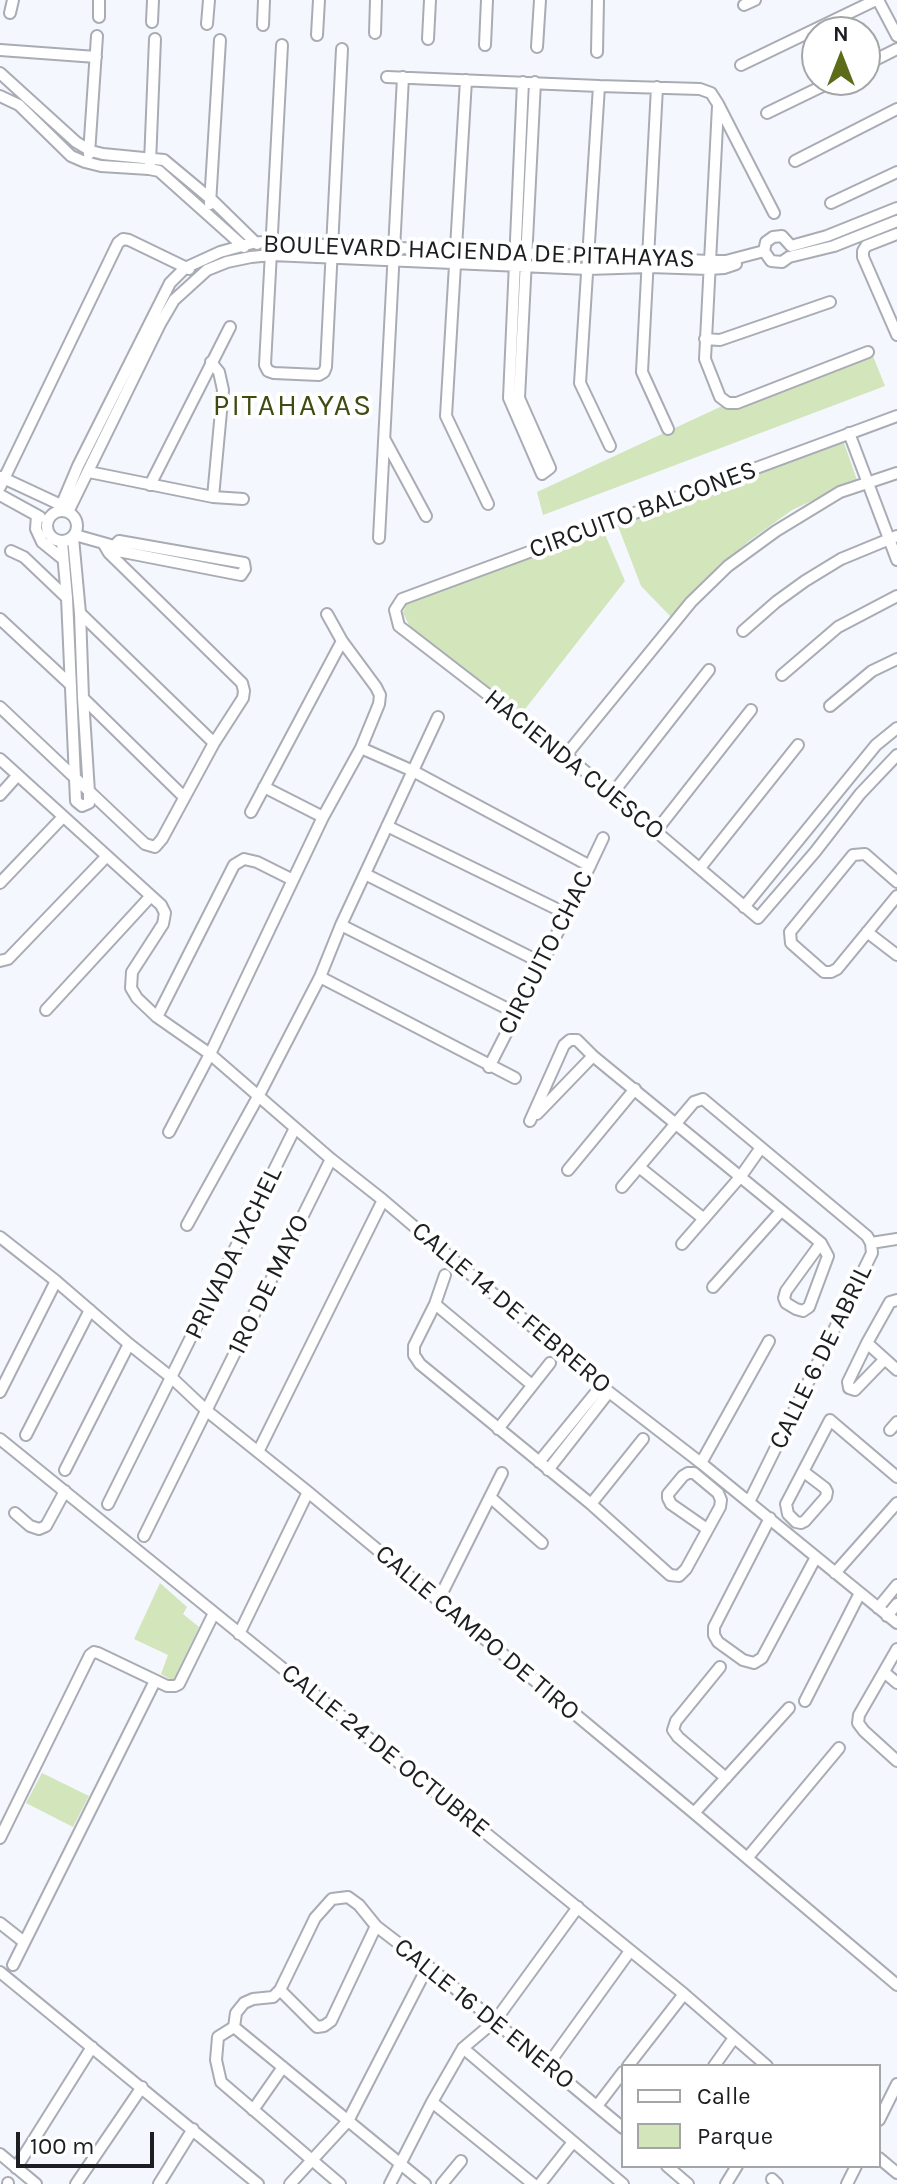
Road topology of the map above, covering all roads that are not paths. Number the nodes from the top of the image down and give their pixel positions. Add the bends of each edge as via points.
1 (13, 0) edge
2 (99, 0) edge
3 (153, 0) edge
4 (209, 0) edge
5 (264, 0) edge
6 (319, 0) edge
7 (376, 0) edge
8 (430, 0) edge
9 (487, 0) edge
10 (540, 0) edge
11 (598, 0) edge
12 (877, 0) edge
13 (10, 13) dead end
14 (99, 17) dead end
15 (152, 22) dead end
16 (207, 24) dead end
17 (263, 25) dead end
18 (375, 33) dead end
19 (317, 35) dead end
20 (97, 36) dead end
21 (897, 36) edge
22 (155, 39) dead end
23 (428, 39) dead end
24 (220, 40) dead end
25 (282, 45) dead end
26 (485, 45) dead end
27 (537, 47) dead end
28 (342, 49) dead end
29 (0, 50) edge
30 (597, 52) dead end
31 (96, 57) junction
32 (741, 65) dead end
33 (0, 73) edge
34 (387, 77) dead end
35 (403, 77) junction
36 (466, 80) junction
37 (523, 82) junction
38 (535, 82) junction
39 (14, 86) junction
40 (599, 86) junction
41 (657, 87) junction
42 (802, 96) edge
43 (2, 97) edge
44 (718, 104) junction
45 (897, 109) edge
46 (767, 113) dead end
47 (91, 151) junction
48 (795, 161) dead end
49 (85, 162) junction
50 (150, 163) junction
51 (519, 168) junction
52 (531, 168) junction
53 (897, 172) edge
54 (212, 200) junction
55 (831, 203) dead end
56 (897, 208) edge
57 (206, 213) junction
58 (774, 213) dead end
59 (897, 221) edge
60 (897, 234) edge
61 (256, 242) junction
62 (273, 242) junction
63 (333, 244) junction
64 (243, 246) junction
65 (394, 247) junction
66 (455, 250) junction
67 (514, 252) junction
68 (790, 252) junction
69 (526, 253) junction
70 (765, 253) junction
71 (268, 255) junction
72 (589, 255) junction
73 (251, 257) junction
74 (332, 257) junction
75 (393, 261) junction
76 (649, 263) junction
77 (455, 264) junction
78 (710, 265) junction
79 (514, 266) junction
80 (526, 266) junction
81 (185, 268) junction
82 (588, 269) junction
83 (203, 273) junction
84 (830, 302) dead end
85 (230, 327) dead end
86 (897, 335) edge
87 (705, 339) junction
88 (868, 352) dead end
89 (211, 362) junction
90 (515, 370) junction
91 (897, 416) edge
92 (668, 429) dead end
93 (849, 433) junction
94 (384, 438) junction
95 (610, 446) dead end
96 (89, 472) junction
97 (897, 473) edge
98 (1, 480) edge
99 (867, 482) junction
100 (150, 485) junction
101 (0, 495) edge
102 (213, 497) junction
103 (243, 499) dead end
104 (488, 504) dead end
105 (62, 509) junction
106 (37, 515) junction
107 (426, 516) dead end
108 (48, 521) junction
109 (893, 537) edge
110 (70, 538) junction
111 (379, 538) dead end
112 (108, 544) junction
113 (11, 551) dead end
114 (63, 559) junction
115 (897, 560) edge
116 (897, 596) edge
117 (67, 598) junction
118 (395, 610) joint
119 (80, 613) junction
120 (327, 614) dead end
121 (0, 619) edge
122 (743, 631) dead end
123 (342, 641) junction
124 (897, 659) edge
125 (709, 670) dead end
126 (782, 675) dead end
127 (71, 685) junction
128 (83, 698) junction
129 (830, 706) dead end
130 (0, 707) edge
131 (751, 710) dead end
132 (438, 717) dead end
133 (897, 728) edge
134 (214, 743) junction
135 (798, 745) dead end
136 (361, 748) junction
137 (566, 755) junction
138 (897, 755) edge
139 (0, 759) edge
140 (413, 771) junction
141 (17, 776) junction
142 (75, 778) junction
143 (264, 787) junction
144 (89, 792) junction
145 (612, 794) junction
146 (0, 795) edge
147 (184, 797) junction
148 (251, 812) dead end
149 (323, 817) junction
150 (62, 818) junction
151 (387, 826) junction
152 (656, 831) junction
153 (603, 838) dead end
154 (106, 857) junction
155 (590, 866) junction
156 (700, 868) junction
157 (365, 874) junction
158 (293, 880) junction
159 (897, 882) edge
160 (0, 883) edge
161 (897, 896) edge
162 (150, 897) junction
163 (744, 907) junction
164 (567, 914) junction
165 (341, 925) junction
166 (867, 932) junction
167 (897, 955) edge
168 (1, 961) edge
169 (542, 963) junction
170 (320, 977) junction
171 (46, 1010) dead end
172 (516, 1013) junction
173 (157, 1017) junction
174 (210, 1054) junction
175 (593, 1056) junction
176 (489, 1067) junction
177 (515, 1078) dead end
178 (635, 1089) junction
179 (259, 1095) junction
180 (675, 1124) junction
181 (295, 1128) junction
182 (169, 1132) dead end
183 (760, 1149) junction
184 (331, 1159) junction
185 (639, 1167) junction
186 (568, 1170) dead end
187 (741, 1176) junction
188 (622, 1187) dead end
189 (383, 1200) junction
190 (781, 1211) junction
191 (704, 1219) junction
192 (187, 1225) dead end
193 (897, 1239) edge
194 (1, 1240) edge
195 (821, 1243) junction
196 (871, 1243) junction
197 (682, 1244) dead end
198 (445, 1275) dead end
199 (56, 1281) junction
200 (713, 1287) dead end
201 (897, 1300) edge
202 (435, 1304) junction
203 (90, 1310) junction
204 (769, 1341) dead end
205 (867, 1343) junction
206 (129, 1344) junction
207 (885, 1359) junction
208 (550, 1363) dead end
209 (897, 1370) edge
210 (172, 1378) junction
211 (532, 1385) junction
212 (606, 1388) junction
213 (0, 1392) edge
214 (207, 1411) junction
215 (498, 1429) junction
216 (26, 1435) dead end
217 (643, 1439) dead end
218 (1, 1443) edge
219 (258, 1452) junction
220 (701, 1463) junction
221 (544, 1466) junction
222 (65, 1470) dead end
223 (804, 1472) junction
224 (502, 1473) dead end
225 (897, 1477) edge
226 (65, 1491) junction
227 (308, 1492) junction
228 (490, 1497) junction
229 (749, 1502) junction
230 (897, 1503) edge
231 (108, 1504) dead end
232 (591, 1504) junction
233 (15, 1513) dead end
234 (770, 1518) junction
235 (707, 1529) junction
236 (144, 1536) dead end
237 (542, 1543) dead end
238 (816, 1557) junction
239 (835, 1573) junction
240 (897, 1585) edge
241 (860, 1593) junction
242 (438, 1601) junction
243 (897, 1604) edge
244 (878, 1608) junction
245 (214, 1613) junction
246 (887, 1616) junction
247 (897, 1623) edge
248 (239, 1634) junction
249 (897, 1649) edge
250 (720, 1667) dead end
251 (884, 1672) junction
252 (155, 1681) junction
253 (897, 1683) edge
254 (805, 1701) dead end
255 (789, 1708) dead end
256 (839, 1748) dead end
257 (897, 1761) edge
258 (726, 1778) junction
259 (694, 1813) junction
260 (0, 1838) edge
261 (748, 1857) junction
262 (578, 1907) junction
263 (0, 1923) edge
264 (376, 1926) junction
265 (24, 1942) junction
266 (630, 1951) junction
267 (13, 1965) dead end
268 (428, 1966) junction
269 (0, 1972) edge
270 (897, 1985) edge
271 (280, 1990) junction
272 (684, 1994) junction
273 (495, 2021) junction
274 (234, 2027) junction
275 (734, 2038) junction
276 (92, 2047) junction
277 (463, 2048) junction
278 (630, 2064) edge
279 (715, 2064) edge
280 (765, 2064) edge
281 (547, 2066) junction
282 (283, 2067) junction
283 (621, 2075) edge
284 (897, 2084) edge
285 (142, 2087) junction
286 (432, 2102) junction
287 (597, 2106) junction
288 (253, 2110) junction
289 (881, 2116) edge
290 (348, 2121) junction
291 (621, 2126) edge
292 (193, 2129) junction
293 (573, 2142) junction
294 (0, 2154) edge
295 (881, 2160) edge
296 (461, 2161) dead end
297 (312, 2162) junction
298 (400, 2164) junction
299 (16, 2168) junction
300 (669, 2168) edge
301 (897, 2173) edge
302 (36, 2184) edge
303 (76, 2184) edge
304 (159, 2184) edge
305 (258, 2184) edge
306 (290, 2184) edge
307 (340, 2184) edge
308 (390, 2184) edge
309 (425, 2184) edge
310 (442, 2184) edge
311 (533, 2184) edge
312 (540, 2184) edge
313 (623, 2184) edge
314 (688, 2184) edge

1 - 13 street
2 - 14 street
3 - 15 street
4 - 16 street
5 - 17 street
6 - 19 street
7 - 18 street
8 - 23 street
9 - 26 street
10 - 27 street
11 - 30 street
12 - 21 street
12 - 32 street
20 - 31 street
22 - 50 street
24 - 54 street
25 - 62 street
28 - 63 street
29 - 31 street
31 - 47 street
33 - 39 street
34 - 35 street
35 - 36 street
35 - 65 street
36 - 37 street
36 - 66 street
37 - 38 street
37 - 51 street
38 - 40 street
38 - 52 street
39 - 43 street
39 - 47 street
40 - 41 street
40 - 72 street
41 - 44 street via 700,89
41 - 76 street
42 - 46 street
43 - 49 street via 19,105 71,156
44 - 58 street
44 - 78 street
45 - 48 street
47 - 49 street
47 - 50 street
49 - 50 street
50 - 54 street via 164,160
50 - 57 street
51 - 52 street
51 - 67 street
52 - 69 street
53 - 55 street
54 - 57 street
54 - 61 street
56 - 68 street
57 - 64 street
59 - 68 street via 834,246
60 - 86 street via 863,251
61 - 62 street, BOULEVARD HACIENDA DE PITAHAYAS
61 - 64 street, BOULEVARD HACIENDA DE PITAHAYAS
61 - 71 street
62 - 63 street, BOULEVARD HACIENDA DE PITAHAYAS
62 - 71 street
63 - 65 street, BOULEVARD HACIENDA DE PITAHAYAS
63 - 74 street
64 - 73 street
64 - 81 street, BOULEVARD HACIENDA DE PITAHAYAS
65 - 66 street, BOULEVARD HACIENDA DE PITAHAYAS
65 - 75 street
66 - 67 street, BOULEVARD HACIENDA DE PITAHAYAS
66 - 77 street
67 - 69 street, BOULEVARD HACIENDA DE PITAHAYAS
67 - 79 street
68 - 70 street via 782,262
68 - 70 street via 782,236 766,242
69 - 72 street, BOULEVARD HACIENDA DE PITAHAYAS
69 - 80 street
70 - 78 street, BOULEVARD HACIENDA DE PITAHAYAS via 724,268
71 - 73 street, BOULEVARD HACIENDA DE PITAHAYAS
71 - 74 street, BOULEVARD HACIENDA DE PITAHAYAS
71 - 74 street via 265,365 274,373 319,375 326,367
72 - 76 street, BOULEVARD HACIENDA DE PITAHAYAS
72 - 82 street
73 - 83 street, BOULEVARD HACIENDA DE PITAHAYAS
74 - 75 street, BOULEVARD HACIENDA DE PITAHAYAS
75 - 77 street, BOULEVARD HACIENDA DE PITAHAYAS
75 - 94 street
76 - 78 street, BOULEVARD HACIENDA DE PITAHAYAS
76 - 82 street, BOULEVARD HACIENDA DE PITAHAYAS
76 - 92 street via 642,372
77 - 79 street, BOULEVARD HACIENDA DE PITAHAYAS
77 - 104 street via 446,416
78 - 87 street
79 - 80 street, BOULEVARD HACIENDA DE PITAHAYAS
79 - 90 street
80 - 82 street, BOULEVARD HACIENDA DE PITAHAYAS
80 - 90 street
81 - 83 street
81 - 98 street via 129,240 118,243
81 - 105 street, BOULEVARD HACIENDA DE PITAHAYAS via 155,311
82 - 95 street via 580,383
83 - 96 street, BOULEVARD HACIENDA DE PITAHAYAS via 174,300 160,324
84 - 87 street via 720,340
85 - 89 street
87 - 88 street via 705,359 720,397 728,403
89 - 100 street
89 - 102 street via 223,390
90 - 90 street via 509,398 542,474 550,468 519,398
91 - 93 street, CIRCUITO BALCONES
93 - 99 street
93 - 118 street, CIRCUITO BALCONES via 402,599
94 - 107 street
94 - 111 street
96 - 100 street
96 - 105 street, BOULEVARD HACIENDA DE PITAHAYAS
97 - 99 street
98 - 105 street
99 - 109 street
99 - 137 street via 811,509 728,566 691,602
100 - 102 street
101 - 106 street
102 - 103 street
105 - 108 street
105 - 110 street via 77,522
106 - 108 street
106 - 114 street via 42,542
108 - 110 street via 57,541
109 - 115 street
109 - 122 street via 805,581
110 - 112 street
110 - 114 street
110 - 119 street
112 - 112 street via 118,551 241,575 245,569 244,563 119,541
112 - 134 street via 109,553 242,683 243,698
113 - 117 street
114 - 117 street
116 - 126 street via 838,627
117 - 127 street
118 - 137 street, HACIENDA CUESCO via 399,626
119 - 128 street
119 - 134 street
120 - 123 street
121 - 127 street
123 - 136 street via 380,695
123 - 143 street
124 - 129 street via 872,671
125 - 145 street
127 - 142 street
128 - 144 street
128 - 147 street
130 - 142 street
131 - 152 street
132 - 140 street
133 - 163 street via 876,745
134 - 147 street
135 - 156 street
136 - 140 street
136 - 149 street
137 - 145 street, HACIENDA CUESCO
138 - 163 street, HACIENDA CUESCO via 758,918
139 - 141 street
140 - 151 street
140 - 155 street
141 - 146 street
141 - 150 street
142 - 144 street
142 - 144 street via 76,801 82,806 89,803
143 - 148 street
143 - 149 street
144 - 147 street via 145,844 155,847
145 - 152 street, HACIENDA CUESCO
149 - 158 street
150 - 154 street
150 - 160 street
151 - 157 street
151 - 164 street
152 - 156 street, HACIENDA CUESCO
153 - 155 street, CIRCUITO CHAC
154 - 162 street
154 - 168 street
155 - 164 street, CIRCUITO CHAC
156 - 163 street, HACIENDA CUESCO
157 - 165 street
157 - 169 street
158 - 173 street via 257,862 244,859 234,865
158 - 174 street
159 - 166 street via 865,854 853,855 789,939 824,972 831,972
161 - 166 street
162 - 171 street
162 - 173 street, CALLE 14 DE FEBRERO via 165,913 163,924 132,972 131,988
164 - 169 street, CIRCUITO CHAC
165 - 170 street
165 - 172 street
166 - 167 street
169 - 172 street, CIRCUITO CHAC
170 - 176 street
170 - 179 street
172 - 176 street, CIRCUITO CHAC
173 - 174 street, CALLE 14 DE FEBRERO
174 - 179 street, CALLE 14 DE FEBRERO
174 - 182 street
175 - 175 street via 541,1110 530,1121 564,1045 577,1040
175 - 178 street
176 - 177 street
178 - 180 street
178 - 186 street
179 - 181 street, CALLE 14 DE FEBRERO
179 - 192 street
180 - 183 street, CALLE 6 DE ABRIL via 703,1099
180 - 185 street
180 - 187 street
181 - 184 street, CALLE 14 DE FEBRERO
181 - 210 street, PRIVADA IXCHEL
183 - 187 street
183 - 196 street, CALLE 6 DE ABRIL
184 - 189 street, CALLE 14 DE FEBRERO
184 - 214 street, 1RO DE MAYO
185 - 188 street
185 - 191 street
187 - 190 street
187 - 191 street
189 - 212 street, CALLE 14 DE FEBRERO
189 - 219 street
190 - 195 street
190 - 200 street
191 - 197 street
193 - 196 street
194 - 199 street, CALLE CAMPO DE TIRO
195 - 195 street via 828,1256 814,1294 809,1307 796,1309 786,1303 786,1291
196 - 229 street, CALLE 6 DE ABRIL via 872,1253
198 - 202 street
199 - 203 street, CALLE CAMPO DE TIRO
199 - 213 street
201 - 205 street via 890,1302
202 - 211 street
202 - 215 street via 414,1355
203 - 206 street, CALLE CAMPO DE TIRO
203 - 216 street
204 - 220 street
205 - 207 street
205 - 207 street via 849,1388 855,1390
206 - 210 street, CALLE CAMPO DE TIRO
206 - 222 street
207 - 209 street
208 - 211 street
210 - 214 street, CALLE CAMPO DE TIRO
210 - 231 street, PRIVADA IXCHEL
211 - 215 street
212 - 220 street, CALLE 14 DE FEBRERO
212 - 221 street
214 - 219 street, CALLE CAMPO DE TIRO
214 - 236 street, 1RO DE MAYO
215 - 221 street
217 - 232 street
218 - 226 street, CALLE 24 DE OCTUBRE
219 - 227 street, CALLE CAMPO DE TIRO
220 - 229 street, CALLE 14 DE FEBRERO
221 - 232 street
223 - 223 street via 786,1504 788,1514 801,1523 827,1492
223 - 225 street via 830,1420
224 - 228 street
226 - 233 street via 46,1526 30,1526
226 - 245 street, CALLE 24 DE OCTUBRE
227 - 242 street, CALLE CAMPO DE TIRO
227 - 248 street
228 - 237 street
228 - 242 street
229 - 234 street, CALLE 14 DE FEBRERO
230 - 239 street
232 - 235 street via 670,1575 679,1576 686,1569
234 - 238 street, CALLE 14 DE FEBRERO
234 - 238 street via 714,1627 718,1642 743,1660 754,1663 762,1658
235 - 235 street via 721,1500 688,1473 668,1498
238 - 239 street, CALLE 14 DE FEBRERO
239 - 241 street, CALLE 14 DE FEBRERO
240 - 244 street
241 - 244 street, CALLE 14 DE FEBRERO
241 - 254 street
242 - 259 street, CALLE CAMPO DE TIRO
243 - 246 street
244 - 246 street, CALLE 14 DE FEBRERO
245 - 248 street, CALLE 24 DE OCTUBRE
245 - 252 street via 179,1684
246 - 247 street, CALLE 14 DE FEBRERO
248 - 262 street, CALLE 24 DE OCTUBRE
249 - 251 street
250 - 258 street via 673,1730
251 - 253 street
251 - 257 street via 858,1723
252 - 260 street via 98,1653 90,1655
252 - 265 street
255 - 258 street
256 - 261 street
258 - 259 street
259 - 261 street, CALLE CAMPO DE TIRO
261 - 270 street, CALLE CAMPO DE TIRO
262 - 266 street, CALLE 24 DE OCTUBRE
262 - 273 street
263 - 265 street
264 - 268 street, CALLE 16 DE ENERO
264 - 271 street, CALLE 16 DE ENERO via 348,1897 332,1899 315,1918
264 - 271 street via 324,2026 317,2027
265 - 267 street
266 - 272 street, CALLE 24 DE OCTUBRE
266 - 281 street
268 - 273 street, CALLE 16 DE ENERO
268 - 290 street
269 - 276 street
271 - 274 street via 273,1997 244,2003
272 - 275 street, CALLE 24 DE OCTUBRE
272 - 278 street
273 - 277 street
273 - 281 street, CALLE 16 DE ENERO
274 - 282 street
274 - 288 street via 218,2037 221,2082
275 - 279 street
275 - 280 street, CALLE 24 DE OCTUBRE
276 - 285 street
276 - 299 street
277 - 286 street
277 - 293 street
281 - 287 street, CALLE 16 DE ENERO
282 - 288 street
282 - 290 street
283 - 287 street
284 - 289 street
285 - 292 street
285 - 303 street
286 - 298 street
286 - 311 street
287 - 291 street, CALLE 16 DE ENERO
288 - 297 street
290 - 297 street
290 - 298 street
292 - 304 street
292 - 305 street
293 - 312 street
293 - 313 street
294 - 299 street
295 - 301 street
296 - 310 street
297 - 306 street
297 - 307 street
298 - 308 street
298 - 309 street
299 - 302 street
300 - 314 street

